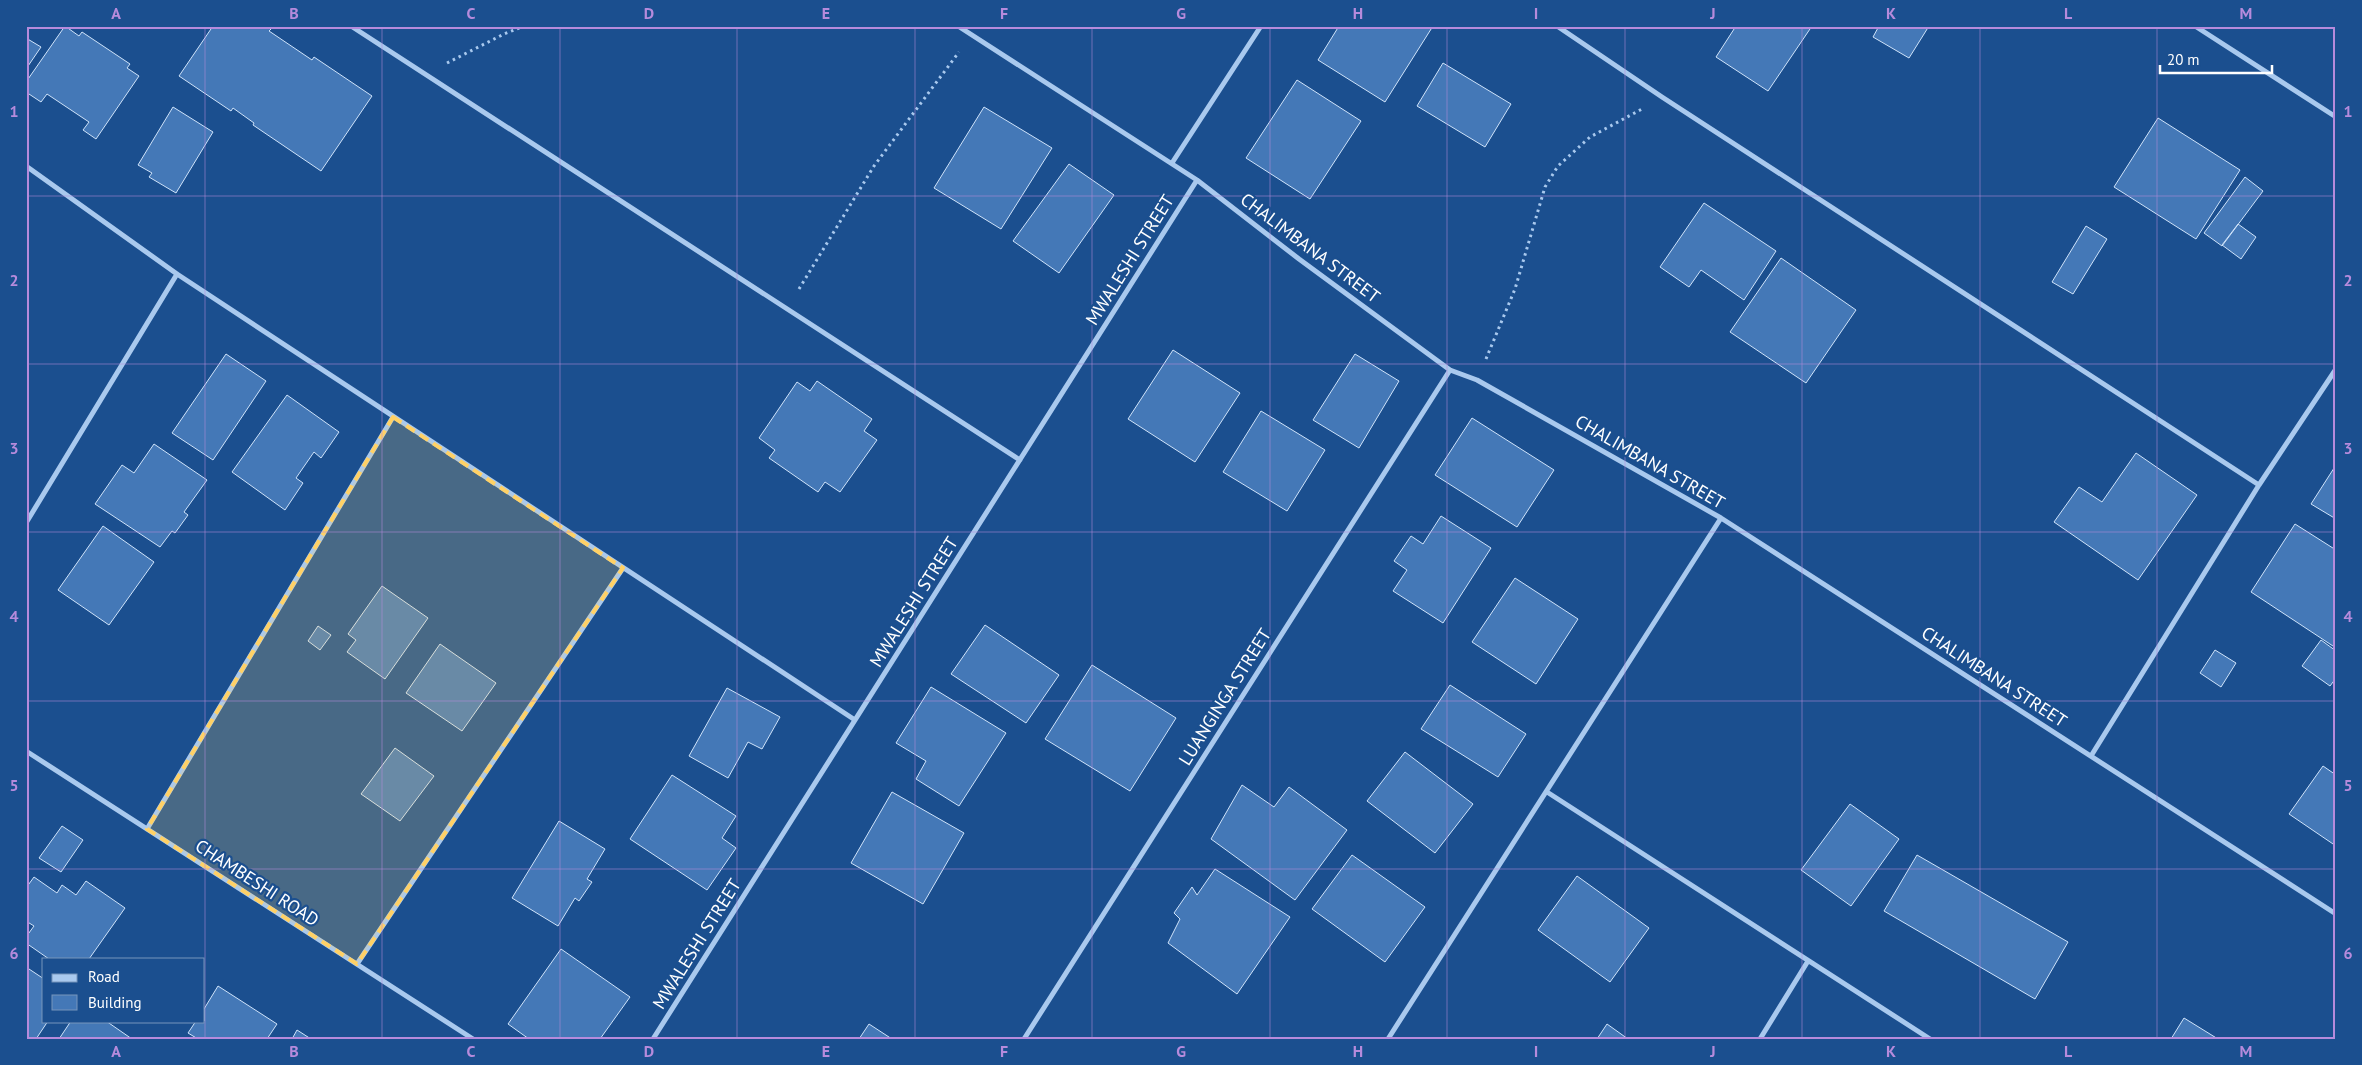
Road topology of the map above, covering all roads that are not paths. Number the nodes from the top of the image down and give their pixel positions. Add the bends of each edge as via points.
1 (351, 26) edge
2 (958, 26) edge
3 (1261, 26) edge
4 (1557, 26) edge
5 (2195, 26) edge
6 (2336, 117) edge
7 (1172, 163) junction
8 (26, 166) edge
9 (1197, 180) junction
10 (177, 274) junction
11 (2336, 369) edge
12 (1450, 370) junction
13 (393, 416) junction
14 (1020, 460) junction
15 (2259, 485) junction
16 (1721, 518) junction
17 (26, 523) edge
18 (624, 568) junction
19 (855, 720) junction
20 (26, 751) edge
21 (2092, 756) junction
22 (1547, 792) junction
23 (147, 829) junction
24 (2336, 914) edge
25 (1808, 961) junction
26 (357, 964) junction
27 (473, 1039) edge
28 (653, 1039) edge
29 (1024, 1039) edge
30 (1388, 1039) edge
31 (1760, 1039) edge
32 (1930, 1039) edge

1 - 14 street
2 - 7 street, CHALIMBANA STREET
3 - 7 street
4 - 15 street via 1662,98
5 - 6 street
7 - 9 street, CHALIMBANA STREET
8 - 10 street
9 - 12 street, CHALIMBANA STREET
9 - 14 street, MWALESHI STREET
10 - 13 street
10 - 17 street
11 - 15 street
12 - 16 street, CHALIMBANA STREET via 1477,380
12 - 29 street, LUANGINGA STREET
13 - 18 street
13 - 23 street
14 - 19 street, MWALESHI STREET
15 - 21 street
16 - 21 street, CHALIMBANA STREET
16 - 22 street
18 - 19 street
18 - 26 street
19 - 28 street, MWALESHI STREET
20 - 23 street, CHAMBESHI ROAD
21 - 24 street, CHALIMBANA STREET
22 - 25 street
22 - 30 street
23 - 26 street, CHAMBESHI ROAD
25 - 31 street
25 - 32 street
26 - 27 street, CHAMBESHI ROAD

